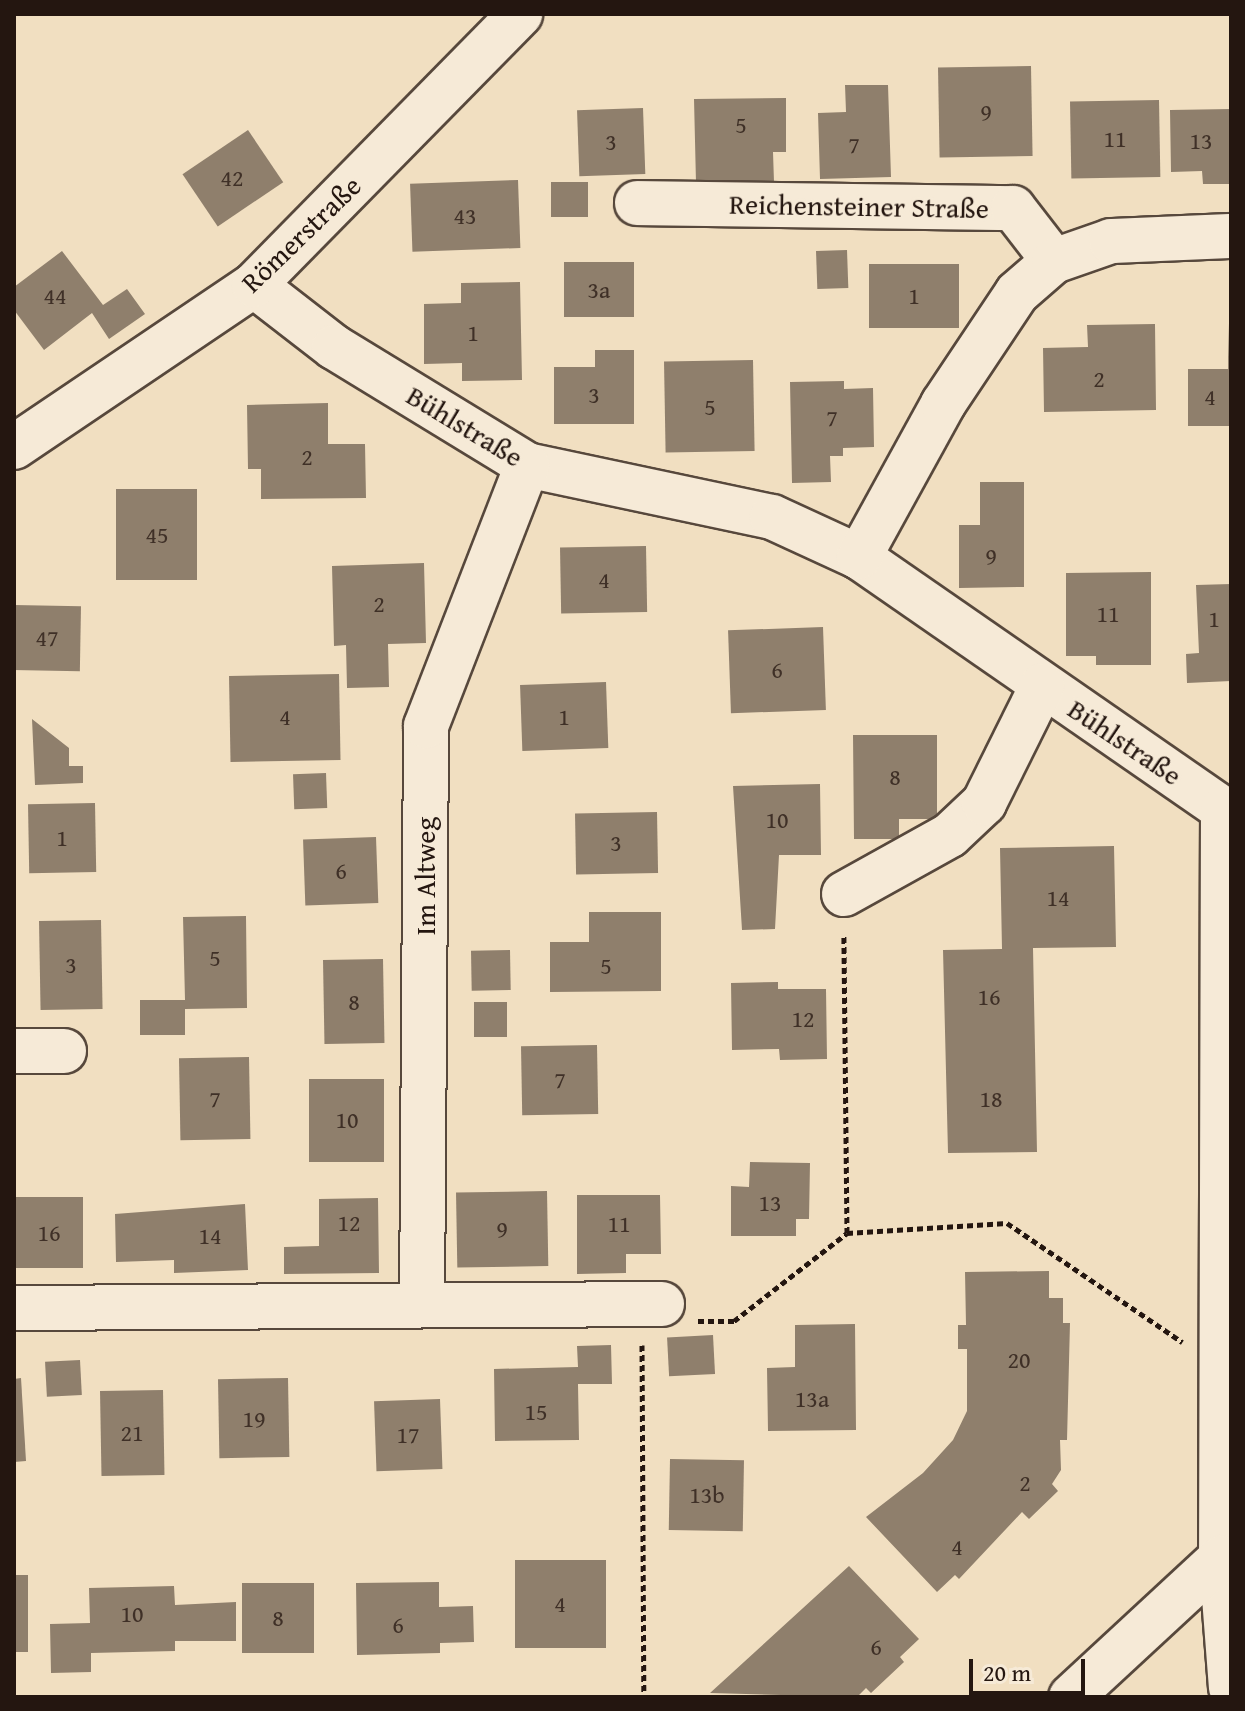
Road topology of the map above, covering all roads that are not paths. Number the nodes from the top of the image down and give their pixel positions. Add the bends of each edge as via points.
1 (520, 14) edge
2 (637, 203) dead end
3 (1231, 236) edge
4 (1054, 261) junction
5 (254, 285) junction
6 (14, 447) edge
7 (527, 465) junction
8 (859, 557) junction
9 (1042, 686) junction
10 (1227, 802) edge
11 (844, 894) road end
12 (1227, 966) edge
13 (14, 1051) edge
14 (64, 1051) dead end
15 (651, 1304) road end
16 (422, 1305) junction
17 (14, 1308) edge
18 (1221, 1558) junction
19 (1231, 1688) edge
20 (1071, 1697) edge

1 - 5 street, Römerstraße
2 - 4 street, Reichensteiner Straße via 1013,208
3 - 4 street via 1111,241
4 - 8 street via 1017,293 943,404
5 - 6 street, Römerstraße
5 - 7 street, Bühlstraße via 334,347
7 - 8 street, Bühlstraße via 772,517
7 - 16 street, Im Altweg via 426,726
8 - 9 street, Bühlstraße
9 - 10 street, Bühlstraße
9 - 11 street via 984,803 950,835
10 - 12 street, Bühlstraße
12 - 18 street, Bühlstraße
13 - 14 street
15 - 16 street
16 - 17 street
18 - 19 street, Bühlstraße
18 - 20 street

